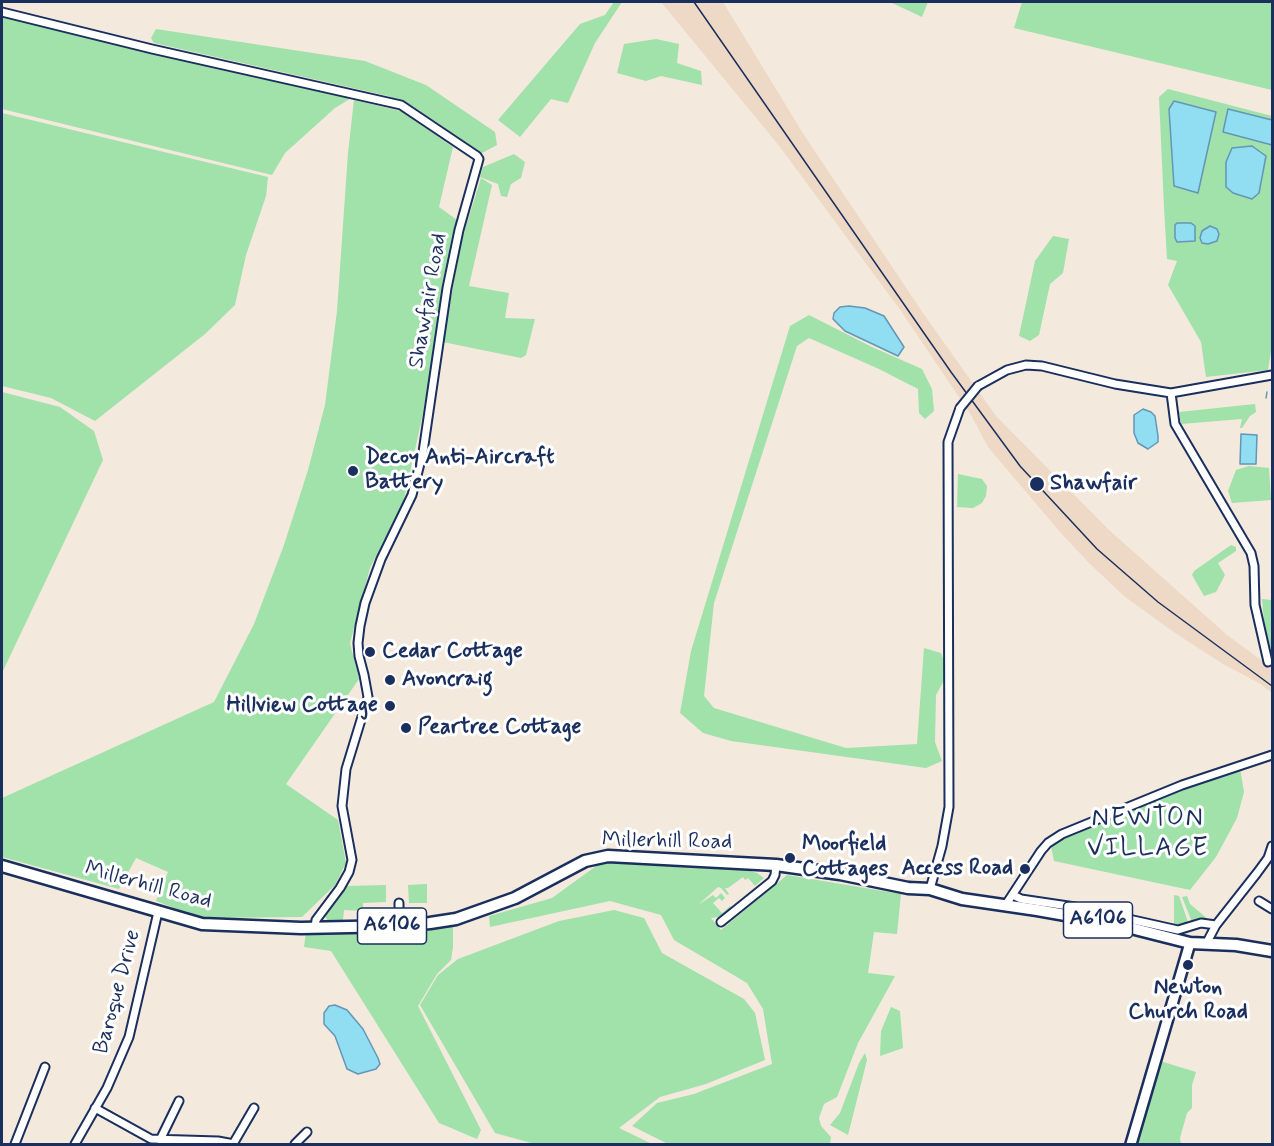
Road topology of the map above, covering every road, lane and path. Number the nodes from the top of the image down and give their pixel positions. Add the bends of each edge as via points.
1 (2, 12) edge
2 (1272, 375) edge
3 (1171, 393) junction
4 (1268, 662) dead end
5 (1272, 755) edge
6 (1272, 846) edge
7 (776, 865) junction
8 (2, 866) edge
9 (930, 889) junction
10 (1013, 895) junction
11 (1259, 900) dead end
12 (399, 903) dead end
13 (1005, 906) junction
14 (1272, 909) edge
15 (158, 912) junction
16 (721, 922) dead end
17 (1216, 925) junction
18 (399, 926) junction
19 (315, 928) junction
20 (1190, 943) junction
21 (1206, 944) junction
22 (1272, 951) edge
23 (45, 1067) dead end
24 (179, 1101) dead end
25 (95, 1108) junction
26 (254, 1108) dead end
27 (307, 1132) dead end
28 (160, 1140) junction
29 (15, 1144) edge
30 (75, 1144) edge
31 (233, 1144) edge
32 (296, 1144) edge
33 (1131, 1144) edge

1 - 19 street, Shawfair Road via 401,105 479,159 447,288 423,452 412,495 381,559 360,626 359,656 368,697 346,769 342,806 352,860 349,873 319,915
2 - 3 street
3 - 4 street via 1175,424 1251,553 1255,605
3 - 9 street, bridge via 1026,365 1007,370 978,386 960,408 948,442 949,807
5 - 10 street via 1182,784 1062,834 1041,851
6 - 17 street via 1268,858
7 - 9 main road, Millerhill Road / A6106
7 - 16 street via 772,881
7 - 18 main road, Millerhill Road / A6106 via 608,856 585,861 515,898 471,915
8 - 15 main road, Millerhill Road / A6106
9 - 13 main road, Millerhill Road / A6106
10 - 13 street
10 - 17 street via 1178,930 1201,923
11 - 14 street
12 - 18 street
13 - 20 main road, Millerhill Road / A6106 via 1111,922
15 - 19 main road, Millerhill Road / A6106 via 202,924
15 - 25 street, Baroque Drive via 129,1037
17 - 21 street
18 - 19 main road, Millerhill Road / A6106
20 - 21 main road, Millerhill Road / A6106
20 - 33 street
21 - 22 main road, Millerhill Road / A6106
23 - 29 street
24 - 28 street
25 - 28 street
25 - 30 street, Baroque Drive
26 - 31 street
27 - 32 street
28 - 31 street

